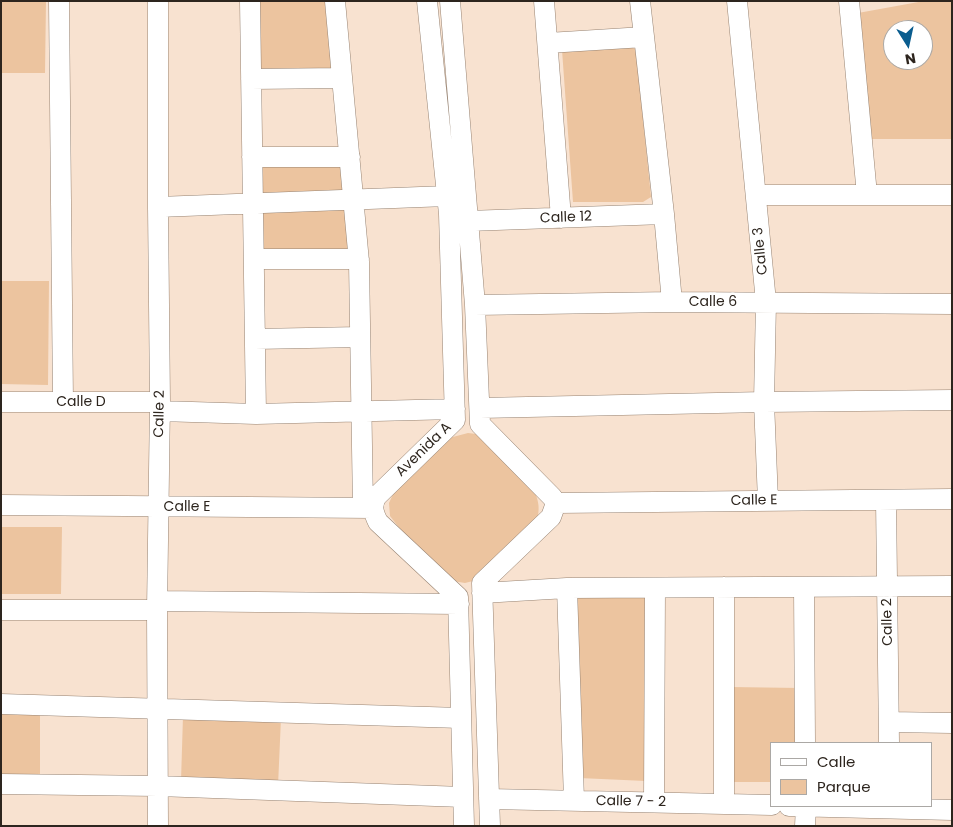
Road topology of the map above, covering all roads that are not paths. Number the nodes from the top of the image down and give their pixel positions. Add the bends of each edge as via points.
1 (59, 1) edge
2 (158, 1) edge
3 (250, 1) edge
4 (334, 1) edge
5 (427, 1) edge
6 (450, 1) edge
7 (544, 1) edge
8 (640, 1) edge
9 (737, 1) edge
10 (849, 1) edge
11 (644, 37) junction
12 (548, 43) junction
13 (342, 78) junction
14 (251, 79) junction
15 (252, 157) junction
16 (350, 157) junction
17 (756, 195) junction
18 (867, 195) junction
19 (952, 195) edge
20 (447, 196) junction
21 (353, 200) junction
22 (253, 203) junction
23 (158, 207) junction
24 (664, 214) junction
25 (561, 218) junction
26 (468, 220) junction
27 (254, 259) junction
28 (359, 259) junction
29 (672, 302) junction
30 (766, 302) junction
31 (952, 304) edge
32 (475, 306) junction
33 (360, 337) junction
34 (255, 339) junction
35 (952, 400) edge
36 (1, 402) edge
37 (63, 402) junction
38 (764, 402) junction
39 (160, 407) junction
40 (480, 408) junction
41 (455, 409) junction
42 (361, 411) junction
43 (256, 414) junction
44 (952, 499) edge
45 (886, 500) junction
46 (768, 501) junction
47 (556, 503) junction
48 (1, 506) edge
49 (158, 507) junction
50 (368, 508) junction
51 (887, 586) junction
52 (952, 586) edge
53 (724, 587) junction
54 (804, 587) junction
55 (567, 588) junction
56 (655, 588) junction
57 (482, 593) junction
58 (459, 604) junction
59 (157, 606) junction
60 (1, 610) edge
61 (1, 704) edge
62 (157, 709) junction
63 (461, 718) junction
64 (889, 722) junction
65 (952, 723) edge
66 (805, 742) edge
67 (889, 742) edge
68 (1, 784) edge
69 (158, 786) junction
70 (463, 797) junction
71 (489, 799) junction
72 (574, 800) junction
73 (654, 802) junction
74 (724, 804) junction
75 (770, 805) edge
76 (806, 807) edge
77 (818, 807) edge
78 (952, 810) edge
79 (889, 813) edge
80 (158, 826) edge
81 (464, 826) edge
82 (490, 826) edge
83 (805, 826) edge

1 - 37 street
2 - 23 street, Calle 2
3 - 14 street
4 - 13 street
5 - 20 street, Avenida A
6 - 26 street
7 - 12 street
8 - 11 street
9 - 17 street, Calle 3
10 - 18 street
11 - 12 street
11 - 24 street
12 - 25 street
13 - 14 street
13 - 16 street
14 - 15 street
15 - 16 street
15 - 22 street
16 - 21 street
17 - 18 street
17 - 30 street, Calle 3
18 - 19 street
20 - 21 street
20 - 41 street, Avenida A
21 - 22 street
21 - 28 street
22 - 23 street
22 - 27 street
23 - 39 street, Calle 2
24 - 25 street, Calle 12
24 - 29 street
25 - 26 street, Calle 12
26 - 32 street
27 - 28 street
27 - 34 street
28 - 33 street
29 - 30 street, Calle 6
29 - 32 street, Calle 6
30 - 31 street, Calle 6
30 - 38 street, Calle 3
32 - 40 street
33 - 34 street
33 - 42 street
34 - 43 street
35 - 38 street
36 - 37 street, Calle D
37 - 39 street, Calle D
38 - 40 street
38 - 46 street, Calle 3
39 - 43 street, Calle D
39 - 49 street, Calle 2
40 - 47 street via 480,424
41 - 42 street, Calle D
41 - 50 street, Avenida A via 455,420
42 - 43 street, Calle D
42 - 50 street
44 - 45 street, Calle E
45 - 46 street, Calle E
45 - 51 street, Calle 2
46 - 47 street, Calle E
47 - 57 street via 551,517 482,582
48 - 49 street, Calle E
49 - 50 street, Calle E
49 - 59 street, Calle 2
50 - 58 street via 378,522 458,596
51 - 52 street
51 - 54 street
51 - 64 street, Calle 2
53 - 54 street
53 - 56 street
53 - 74 street
54 - 66 street
55 - 56 street
55 - 57 street
55 - 72 street
56 - 73 street
57 - 71 street
58 - 59 street
58 - 63 street
59 - 60 street
59 - 62 street, Calle 2
61 - 62 street
62 - 63 street
62 - 69 street, Calle 2
63 - 70 street
64 - 65 street
64 - 67 street, Calle 2
68 - 69 street
69 - 70 street
69 - 80 street, Calle 2
70 - 81 street
71 - 72 street, Calle 7 - 2
71 - 82 street
72 - 73 street, Calle 7 - 2
73 - 74 street, Calle 7 - 2
74 - 75 street, Calle 7 - 2
76 - 83 street
77 - 79 street
78 - 79 street

